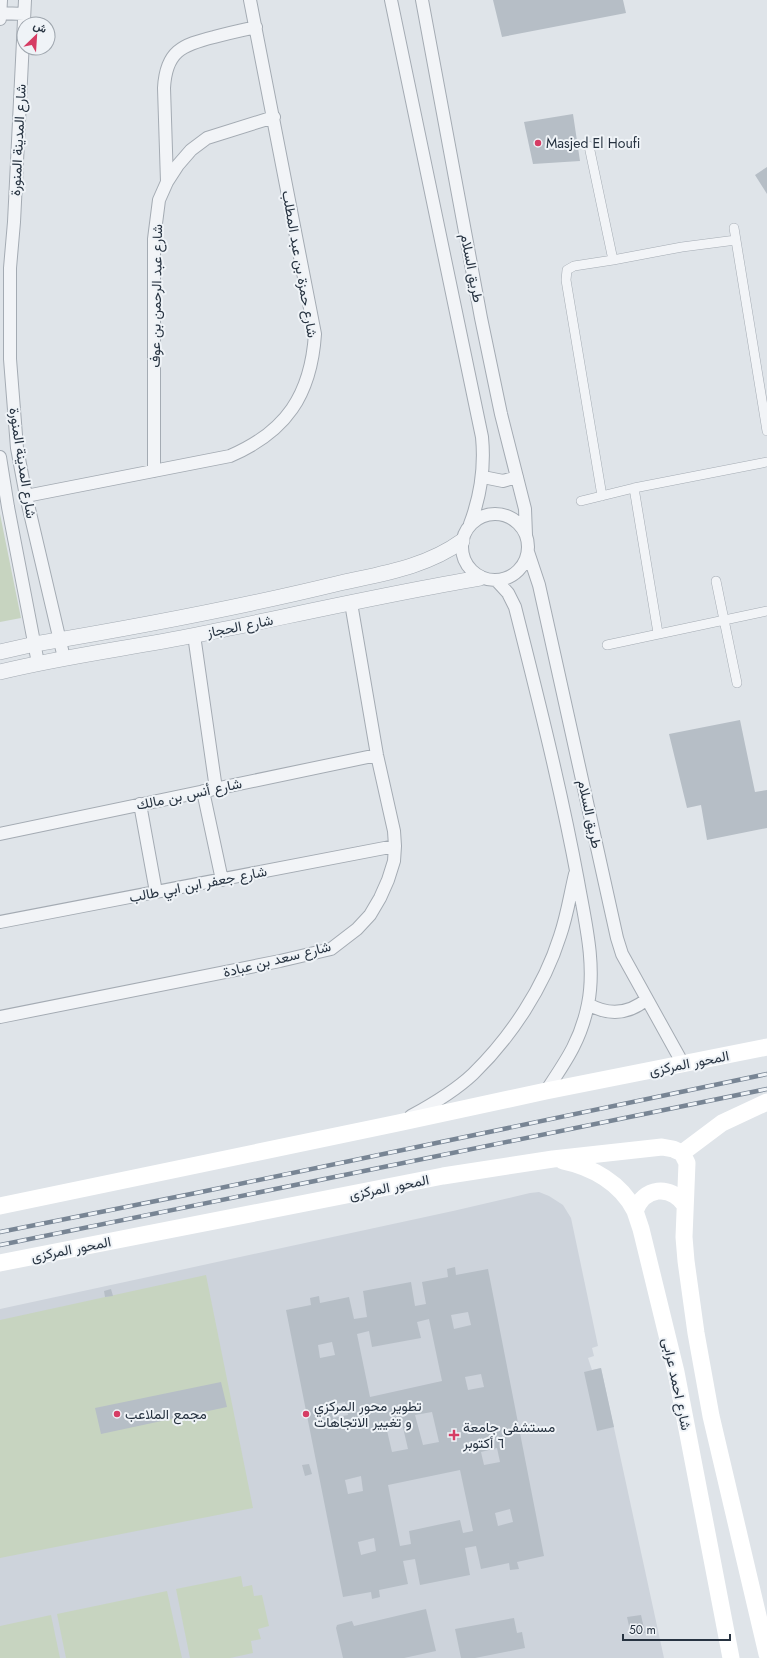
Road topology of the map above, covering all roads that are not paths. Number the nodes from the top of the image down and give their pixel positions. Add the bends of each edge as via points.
1 (1, 0) edge
2 (25, 0) edge
3 (250, 0) edge
4 (391, 0) edge
5 (422, 0) edge
6 (0, 13) edge
7 (24, 14) junction
8 (0, 19) edge
9 (256, 27) junction
10 (274, 117) junction
11 (589, 146) dead end
12 (167, 182) junction
13 (734, 228) dead end
14 (736, 240) junction
15 (613, 260) junction
16 (767, 431) edge
17 (0, 457) edge
18 (767, 462) edge
19 (154, 471) junction
20 (483, 477) junction
21 (517, 477) junction
22 (634, 488) junction
23 (26, 496) junction
24 (602, 496) junction
25 (581, 501) dead end
26 (470, 524) junction
27 (526, 535) junction
28 (462, 541) junction
29 (528, 552) junction
30 (480, 578) junction
31 (497, 581) junction
32 (716, 581) dead end
33 (351, 603) junction
34 (767, 611) edge
35 (724, 619) junction
36 (658, 633) junction
37 (194, 635) junction
38 (60, 639) junction
39 (35, 644) junction
40 (607, 645) dead end
41 (0, 652) edge
42 (64, 658) junction
43 (38, 663) junction
44 (0, 672) edge
45 (737, 683) dead end
46 (377, 755) junction
47 (216, 788) junction
48 (203, 791) junction
49 (140, 804) junction
50 (0, 834) edge
51 (395, 846) junction
52 (576, 869) junction
53 (222, 880) junction
54 (156, 892) junction
55 (0, 922) edge
56 (647, 1000) junction
57 (588, 1004) junction
58 (0, 1018) edge
59 (767, 1047) edge
60 (683, 1064) junction
61 (546, 1091) junction
62 (767, 1102) edge
63 (398, 1123) junction
64 (682, 1153) junction
65 (554, 1158) junction
66 (685, 1205) junction
67 (0, 1206) edge
68 (634, 1211) junction
69 (0, 1263) edge
70 (767, 1654) edge
71 (731, 1658) edge

1 - 6 street
2 - 7 street, شارع المدينة المنورة
3 - 9 street, شارع حمزة بن عبد المطلب
4 - 20 street, طريق السلام via 482,437
5 - 21 street, طريق السلام via 481,318
6 - 7 street
6 - 8 street
7 - 23 street, شارع المدينة المنورة via 9,313 17,440
9 - 10 street, شارع حمزة بن عبد المطلب
9 - 12 street via 191,43 179,50 170,61 165,74 164,88
10 - 12 street, شارع عبد الرحمن بن عوف via 207,138 191,150
10 - 19 street, شارع حمزة بن عبد المطلب via 315,334 310,373 292,409 280,424 248,448 230,456
11 - 15 street
12 - 19 street, شارع عبد الرحمن بن عوف via 159,200 154,239
13 - 14 street
14 - 15 street
14 - 16 street
15 - 24 street via 571,266 566,273
17 - 39 street, شارع المدينة المنورة
18 - 22 street
19 - 23 street, شارع حمزة بن عبد المطلب
20 - 21 street via 503,481
20 - 26 street, طريق السلام
21 - 27 street, طريق السلام via 525,509
22 - 24 street
22 - 36 street
23 - 38 street, شارع المدينة المنورة
24 - 25 street
26 - 27 street via 482,517 496,514 514,520
26 - 28 street
27 - 29 street
28 - 30 street via 462,554 467,566
28 - 38 street, شارع الحجاز via 440,555 411,566 265,602
29 - 31 street via 521,569 506,579
29 - 56 street, طريق السلام via 539,585 613,926 622,954
30 - 31 street
30 - 33 street, شارع الحجاز
31 - 52 street, طريق السلام via 508,592 516,607 561,793
32 - 35 street
33 - 37 street, شارع الحجاز
33 - 46 street, شارع سعد بن عبادة
34 - 35 street
35 - 36 street
35 - 45 street
36 - 40 street
37 - 42 street, شارع الحجاز
37 - 47 street
38 - 39 street, شارع الحجاز
38 - 42 street, شارع المدينة المنورة
39 - 41 street, شارع الحجاز
39 - 43 street, شارع المدينة المنورة
42 - 43 street, شارع الحجاز
43 - 44 street, شارع الحجاز
46 - 47 street, شارع أنس بن مالك
46 - 51 street, شارع سعد بن عبادة
47 - 48 street, شارع أنس بن مالك
48 - 49 street, شارع أنس بن مالك
48 - 53 street
49 - 50 street, شارع أنس بن مالك
49 - 54 street
51 - 53 street, شارع جعفر ابن ابي طالب
51 - 58 street, شارع سعد بن عبادة via 394,862 388,880 370,915 357,929 330,949
52 - 57 street, طريق السلام via 590,961
52 - 63 street via 560,936 545,973 507,1035 472,1075 440,1100
53 - 54 street, شارع جعفر ابن ابي طالب
54 - 55 street, شارع جعفر ابن ابي طالب
56 - 57 street via 634,1008 618,1012 603,1011
56 - 60 street, طريق السلام
57 - 61 street, طريق السلام via 576,1044
59 - 60 main road, المحور المركزى
60 - 61 main road, المحور المركزى
61 - 63 main road, المحور المركزى
62 - 64 main road via 722,1123
63 - 67 main road, المحور المركزى
64 - 65 main road, المحور المركزى via 662,1147
64 - 66 main road, شارع احمد عرابى via 687,1163
65 - 68 main road, شارع احمد عرابى via 598,1173 623,1195
65 - 69 main road, المحور المركزى via 443,1176
66 - 68 main road via 676,1195 658,1191 651,1192 641,1200
66 - 70 main road, شارع احمد عرابى via 686,1261 703,1375
68 - 71 main road, شارع احمد عرابى via 676,1372

